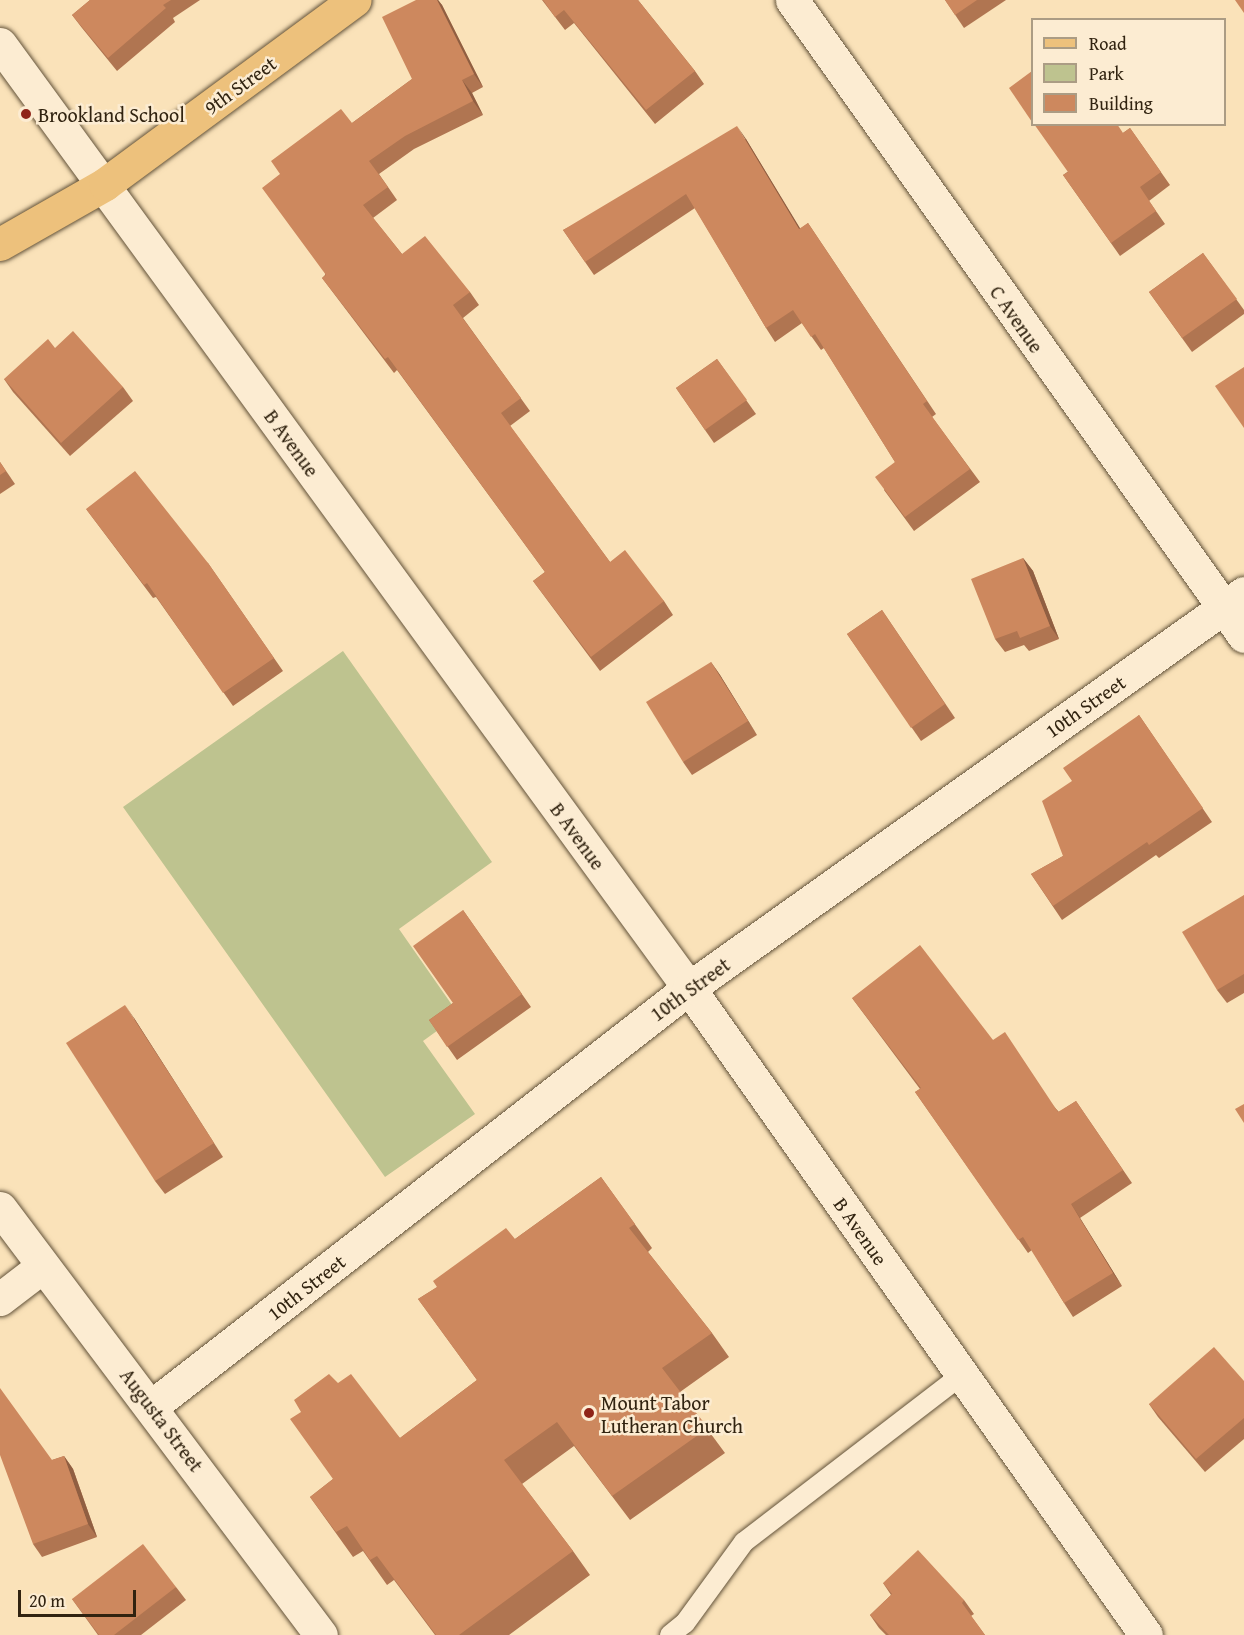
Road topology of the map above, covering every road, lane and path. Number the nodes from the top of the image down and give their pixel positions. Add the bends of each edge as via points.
1 (355, 0) edge
2 (792, 0) edge
3 (0, 44) edge
4 (105, 184) junction
5 (0, 244) edge
6 (1233, 601) edge
7 (1244, 636) edge
8 (689, 988) junction
9 (0, 1208) edge
10 (44, 1266) junction
11 (0, 1299) edge
12 (962, 1375) junction
13 (152, 1406) junction
14 (321, 1635) edge
15 (670, 1635) edge
16 (1146, 1635) edge

1 - 4 main road, 9th Street
2 - 6 street, C Avenue
3 - 4 street, B Avenue
4 - 5 main road, 9th Street
4 - 8 street, B Avenue
6 - 7 street, C Avenue
6 - 8 street, 10th Street
8 - 12 street, B Avenue
8 - 13 street, 10th Street
9 - 10 street, Augusta Street
10 - 11 street
10 - 13 street, Augusta Street
12 - 15 lane via 744,1542 685,1623
12 - 16 street, B Avenue
13 - 14 street, Augusta Street

